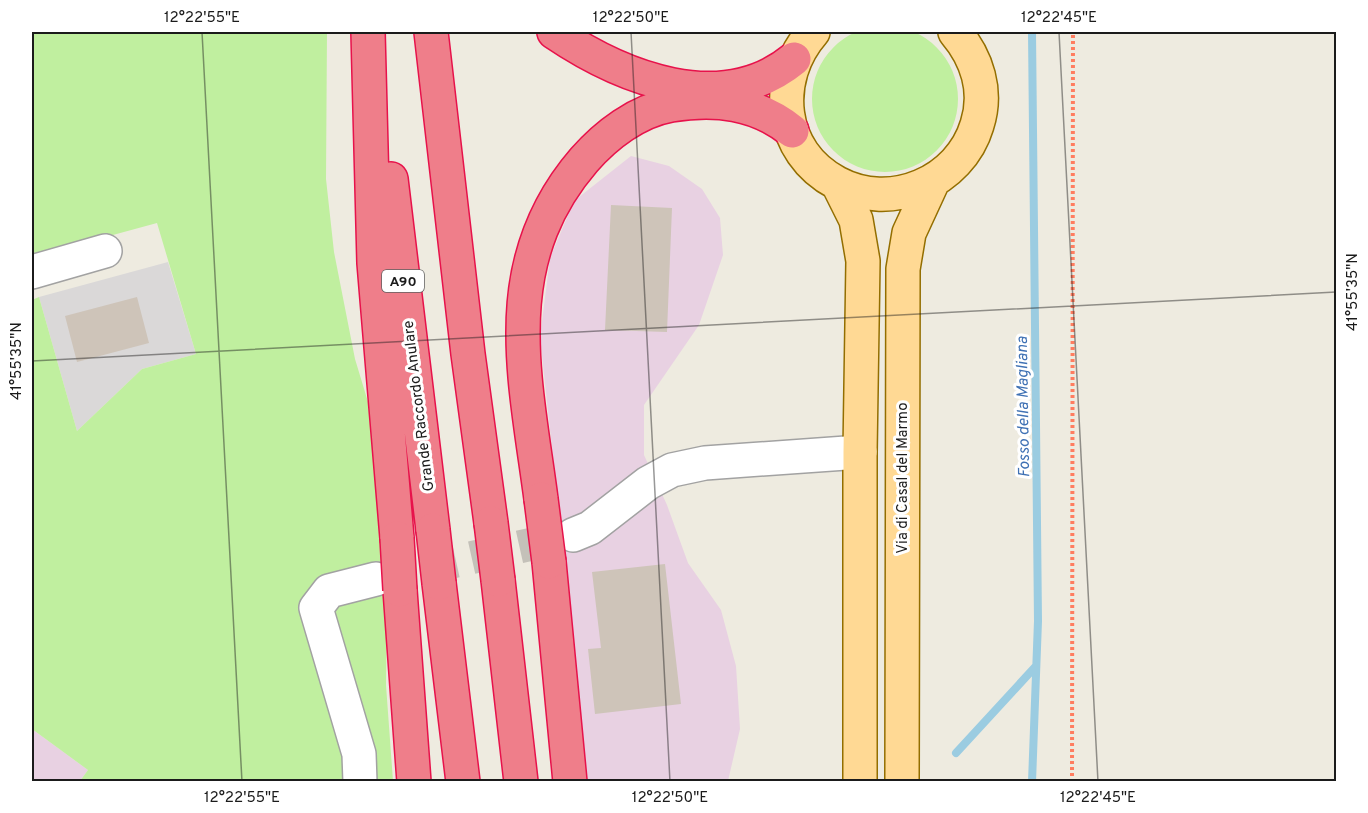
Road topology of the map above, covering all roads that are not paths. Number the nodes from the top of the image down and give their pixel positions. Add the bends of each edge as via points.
1 (370, 32) edge
2 (431, 32) edge
3 (554, 32) edge
4 (813, 32) edge
5 (955, 32) edge
6 (794, 59) junction
7 (792, 131) junction
8 (933, 181) junction
9 (838, 183) junction
10 (105, 251) dead end
11 (32, 272) edge
12 (860, 452) junction
13 (573, 535) tunnel mouth
14 (388, 585) junction
15 (360, 782) edge
16 (414, 782) edge
17 (463, 782) edge
18 (521, 782) edge
19 (570, 782) edge
20 (860, 782) edge
21 (902, 782) edge

1 - 14 highway, bridge via 374,263 397,538
1 - 17 highway, Grande Raccordo Anulare / A90, bridge
2 - 18 highway, bridge
3 - 6 highway via 614,66 685,86 723,89 748,85
4 - 6 main road
5 - 8 main road via 978,70 979,118 958,161
6 - 7 main road via 786,95
7 - 9 main road via 818,170
7 - 19 highway, bridge via 760,112 734,103 668,106 639,116 601,141 562,187 545,218 529,262 521,326
8 - 9 main road via 903,193 886,194 868,193
8 - 21 main road, Via di Casal del Marmo via 909,233 903,262
9 - 12 main road via 853,209 862,243
10 - 11 street
12 - 13 street via 705,463 672,470 648,483 590,528
12 - 20 main road
14 - 15 street via 329,591 316,608 359,754
14 - 16 highway

